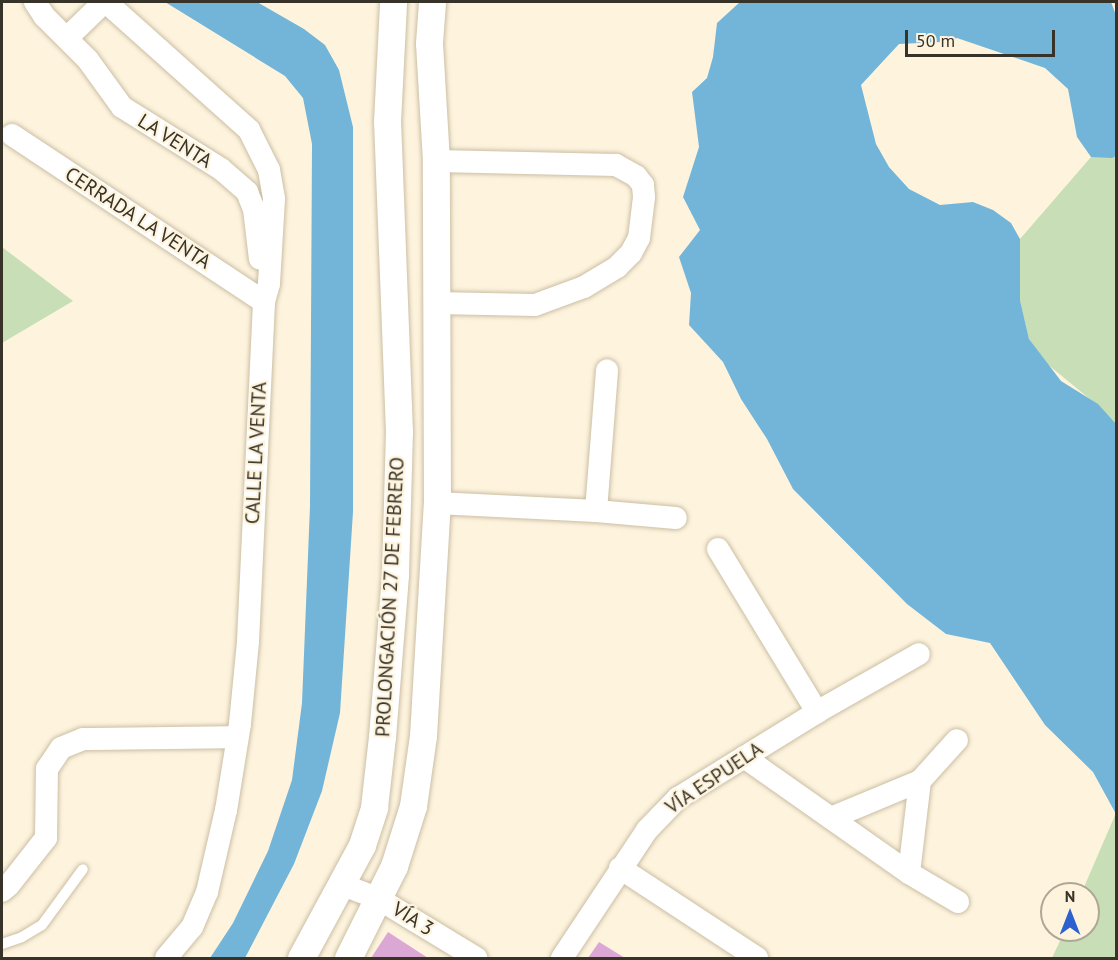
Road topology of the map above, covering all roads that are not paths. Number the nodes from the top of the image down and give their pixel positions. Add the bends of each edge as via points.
1 (34, 2) edge
2 (105, 2) edge
3 (393, 2) edge
4 (432, 2) edge
5 (67, 38) junction
6 (390, 40) junction
7 (429, 43) junction
8 (12, 135) dead end
9 (436, 161) junction
10 (264, 302) junction
11 (435, 303) junction
12 (607, 370) dead end
13 (437, 503) junction
14 (596, 511) junction
15 (676, 518) dead end
16 (718, 549) dead end
17 (919, 654) dead end
18 (817, 712) junction
19 (237, 736) junction
20 (957, 740) dead end
21 (744, 756) junction
22 (921, 781) junction
23 (831, 818) junction
24 (620, 868) junction
25 (84, 869) dead end
26 (909, 873) junction
27 (343, 885) junction
28 (2, 891) edge
29 (379, 899) junction
30 (958, 902) dead end
31 (2, 945) edge
32 (166, 958) edge
33 (301, 958) edge
34 (348, 958) edge
35 (476, 958) edge
36 (562, 958) edge
37 (757, 958) edge

1 - 5 street, LA VENTA
2 - 5 street
2 - 10 street, CALLE LA VENTA via 234,114 257,142 269,170 274,199 269,284
3 - 6 street, PROLONGACIÓN 27 DE FEBRERO
4 - 7 street, PROLONGACIÓN 27 DE FEBRERO
5 - 10 street, LA VENTA via 122,107 221,169 247,192 254,209
6 - 7 street
6 - 27 street, PROLONGACIÓN 27 DE FEBRERO via 387,122 399,432 395,574 374,807 363,845
7 - 9 street, PROLONGACIÓN 27 DE FEBRERO
8 - 10 street, CERRADA LA VENTA
9 - 11 street, PROLONGACIÓN 27 DE FEBRERO
9 - 11 street via 616,165 636,176 643,185 644,197 639,238 631,253 617,267 584,287 535,306
10 - 19 street, CALLE LA VENTA via 248,642
11 - 13 street, PROLONGACIÓN 27 DE FEBRERO
12 - 14 street
13 - 14 street
13 - 29 street, PROLONGACIÓN 27 DE FEBRERO via 428,675 417,785 407,827
14 - 15 street
16 - 18 street
17 - 18 street, VÍA ESPUELA
18 - 21 street, VÍA ESPUELA
19 - 28 street via 83,739 61,748 47,770 46,838
19 - 32 street, CALLE LA VENTA via 226,810 207,892 192,927
20 - 22 street
21 - 23 street
21 - 24 street, VÍA ESPUELA via 661,813
22 - 23 street
22 - 26 street
23 - 26 street
24 - 36 street, VÍA ESPUELA
24 - 37 street
25 - 31 lane via 42,925
26 - 30 street
27 - 29 street, VÍA 3
27 - 33 street, PROLONGACIÓN 27 DE FEBRERO
29 - 34 street, PROLONGACIÓN 27 DE FEBRERO
29 - 35 street, VÍA 3

